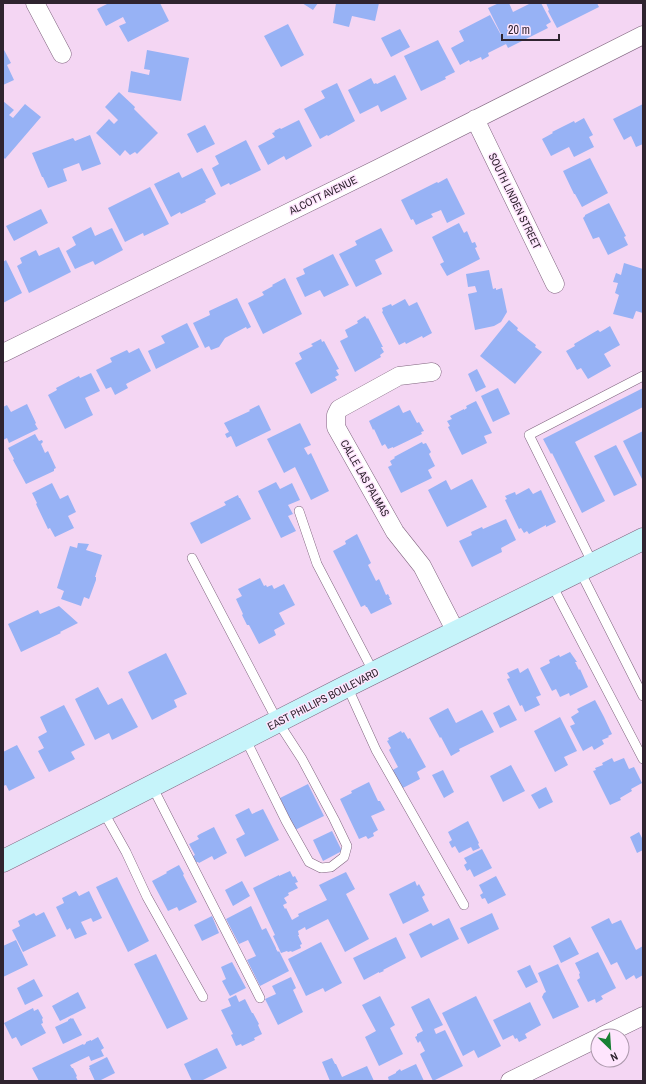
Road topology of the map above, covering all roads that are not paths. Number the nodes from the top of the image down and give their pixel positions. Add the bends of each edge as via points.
1 (35, 3) edge
2 (643, 35) edge
3 (62, 54) dead end
4 (475, 119) junction
5 (555, 284) dead end
6 (3, 353) edge
7 (432, 372) dead end
8 (643, 376) edge
9 (299, 511) dead end
10 (643, 540) edge
11 (192, 558) dead end
12 (587, 567) junction
13 (552, 584) junction
14 (456, 632) junction
15 (374, 673) junction
16 (347, 686) junction
17 (643, 696) edge
18 (278, 722) junction
19 (245, 738) junction
20 (643, 759) edge
21 (152, 786) junction
22 (103, 811) junction
23 (3, 861) edge
24 (464, 905) dead end
25 (203, 997) dead end
26 (260, 998) dead end
27 (643, 1016) edge
28 (618, 1028) edge
29 (590, 1042) edge
30 (510, 1081) edge

1 - 3 street
2 - 4 street, ALCOTT AVENUE
4 - 5 street, SOUTH LINDEN STREET
4 - 6 street, ALCOTT AVENUE
7 - 14 street, CALLE LAS PALMAS via 399,376 339,409 336,427 396,532 422,566
8 - 12 lane via 529,435
9 - 15 lane via 317,564
10 - 12 street, EAST PHILLIPS BOULEVARD
11 - 18 lane
12 - 13 street, EAST PHILLIPS BOULEVARD
12 - 17 lane
13 - 14 street, EAST PHILLIPS BOULEVARD
13 - 20 lane
14 - 15 street, EAST PHILLIPS BOULEVARD
15 - 16 street, EAST PHILLIPS BOULEVARD
16 - 18 street, EAST PHILLIPS BOULEVARD
16 - 24 lane via 376,750
18 - 19 street, EAST PHILLIPS BOULEVARD
18 - 19 lane via 302,759 346,846 344,857 332,867 321,868 309,862 286,822
19 - 21 street, EAST PHILLIPS BOULEVARD
21 - 22 street, EAST PHILLIPS BOULEVARD
21 - 26 lane
22 - 23 street, EAST PHILLIPS BOULEVARD
22 - 25 lane
27 - 28 street
29 - 30 street

